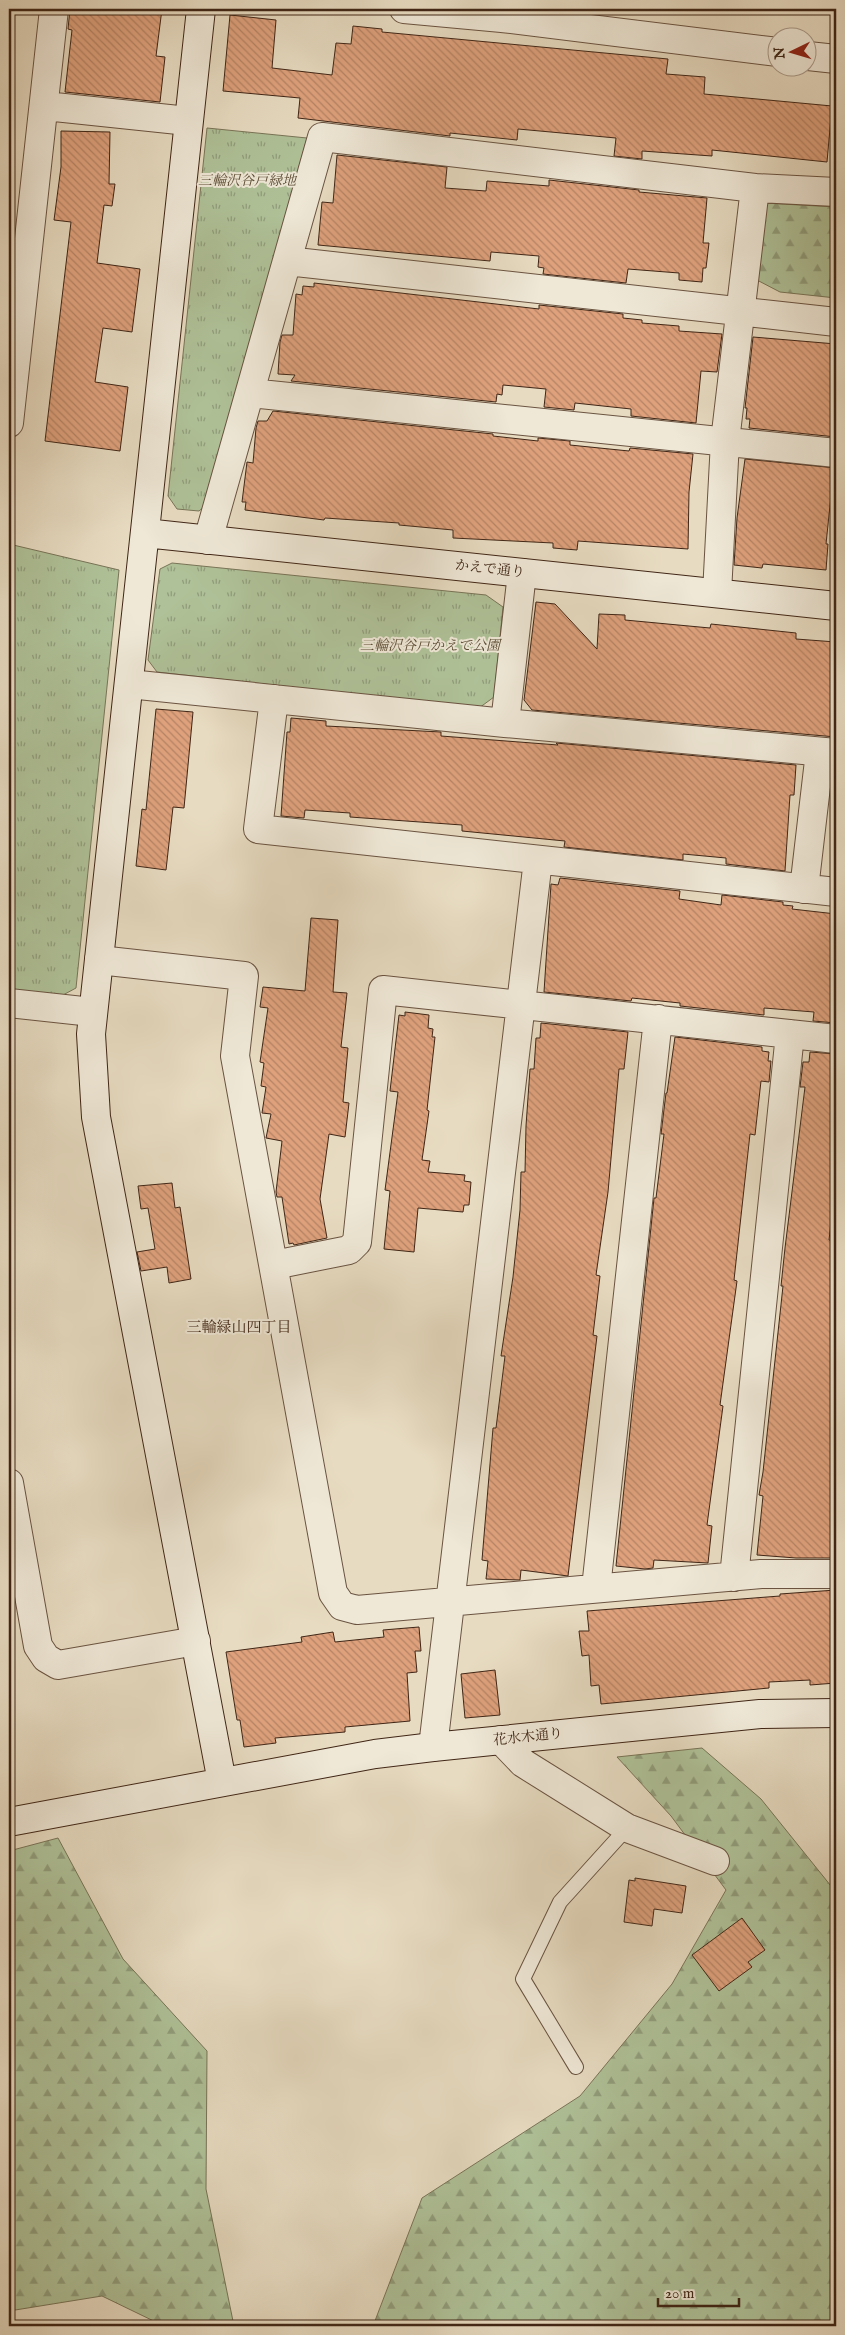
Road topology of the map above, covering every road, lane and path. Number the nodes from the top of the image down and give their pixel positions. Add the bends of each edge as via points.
1 (54, 9) edge
2 (201, 9) edge
3 (404, 9) edge
4 (502, 13) edge
5 (768, 51) edge
6 (818, 57) edge
7 (836, 59) edge
8 (45, 106) junction
9 (188, 121) junction
10 (755, 188) junction
11 (836, 192) edge
12 (287, 261) junction
13 (740, 313) junction
14 (836, 322) edge
15 (250, 393) junction
16 (9, 422) edge
17 (725, 440) junction
18 (836, 453) edge
19 (145, 533) junction
20 (208, 540) junction
21 (522, 573) junction
22 (717, 593) junction
23 (836, 606) edge
24 (129, 684) junction
25 (274, 699) junction
26 (505, 723) junction
27 (828, 753) edge
28 (538, 860) junction
29 (804, 889) junction
30 (836, 892) edge
31 (99, 960) junction
32 (9, 1003) edge
33 (521, 1005) junction
34 (92, 1012) junction
35 (658, 1019) junction
36 (790, 1034) junction
37 (836, 1039) edge
38 (274, 1264) junction
39 (9, 1483) edge
40 (836, 1574) edge
41 (734, 1577) junction
42 (596, 1588) junction
43 (450, 1601) junction
44 (196, 1641) junction
45 (836, 1713) edge
46 (501, 1740) junction
47 (433, 1747) junction
48 (222, 1782) junction
49 (9, 1822) edge
50 (627, 1828) junction
51 (715, 1861) dead end
52 (576, 2067) dead end

1 - 8 street
2 - 9 street
3 - 4 street
4 - 5 street
6 - 7 street
8 - 9 street
8 - 16 street
9 - 19 street
10 - 11 street
10 - 12 street via 322,136
10 - 13 street
12 - 13 street
12 - 15 street
13 - 14 street
13 - 17 street
15 - 17 street
15 - 20 street
17 - 18 street
17 - 22 street
19 - 20 street, かえで通り
19 - 24 street
20 - 21 street, かえで通り
21 - 22 street, かえで通り
21 - 26 street
22 - 23 street, かえで通り
24 - 25 street
24 - 31 street
25 - 26 street
25 - 28 street via 258,829
26 - 27 street
27 - 29 street
28 - 29 street
28 - 33 street
29 - 30 street
31 - 34 street
31 - 38 street via 244,976 235,1056
32 - 34 street
33 - 35 street
33 - 38 street via 383,990 357,1242 349,1250
33 - 43 street
34 - 44 street via 96,1117
35 - 36 street
35 - 42 street
36 - 37 street
36 - 41 street
38 - 43 street via 333,1593 342,1606 356,1610
39 - 44 street via 38,1646 46,1658 58,1665
40 - 41 street
41 - 42 street
42 - 43 street
43 - 47 street
44 - 48 street
45 - 46 street, 花水木通り via 760,1714
46 - 47 street, 花水木通り
46 - 50 street via 524,1763
47 - 48 street, 花水木通り via 375,1754
48 - 49 street, 花水木通り
50 - 51 street
50 - 52 lane via 560,1902 523,1979

